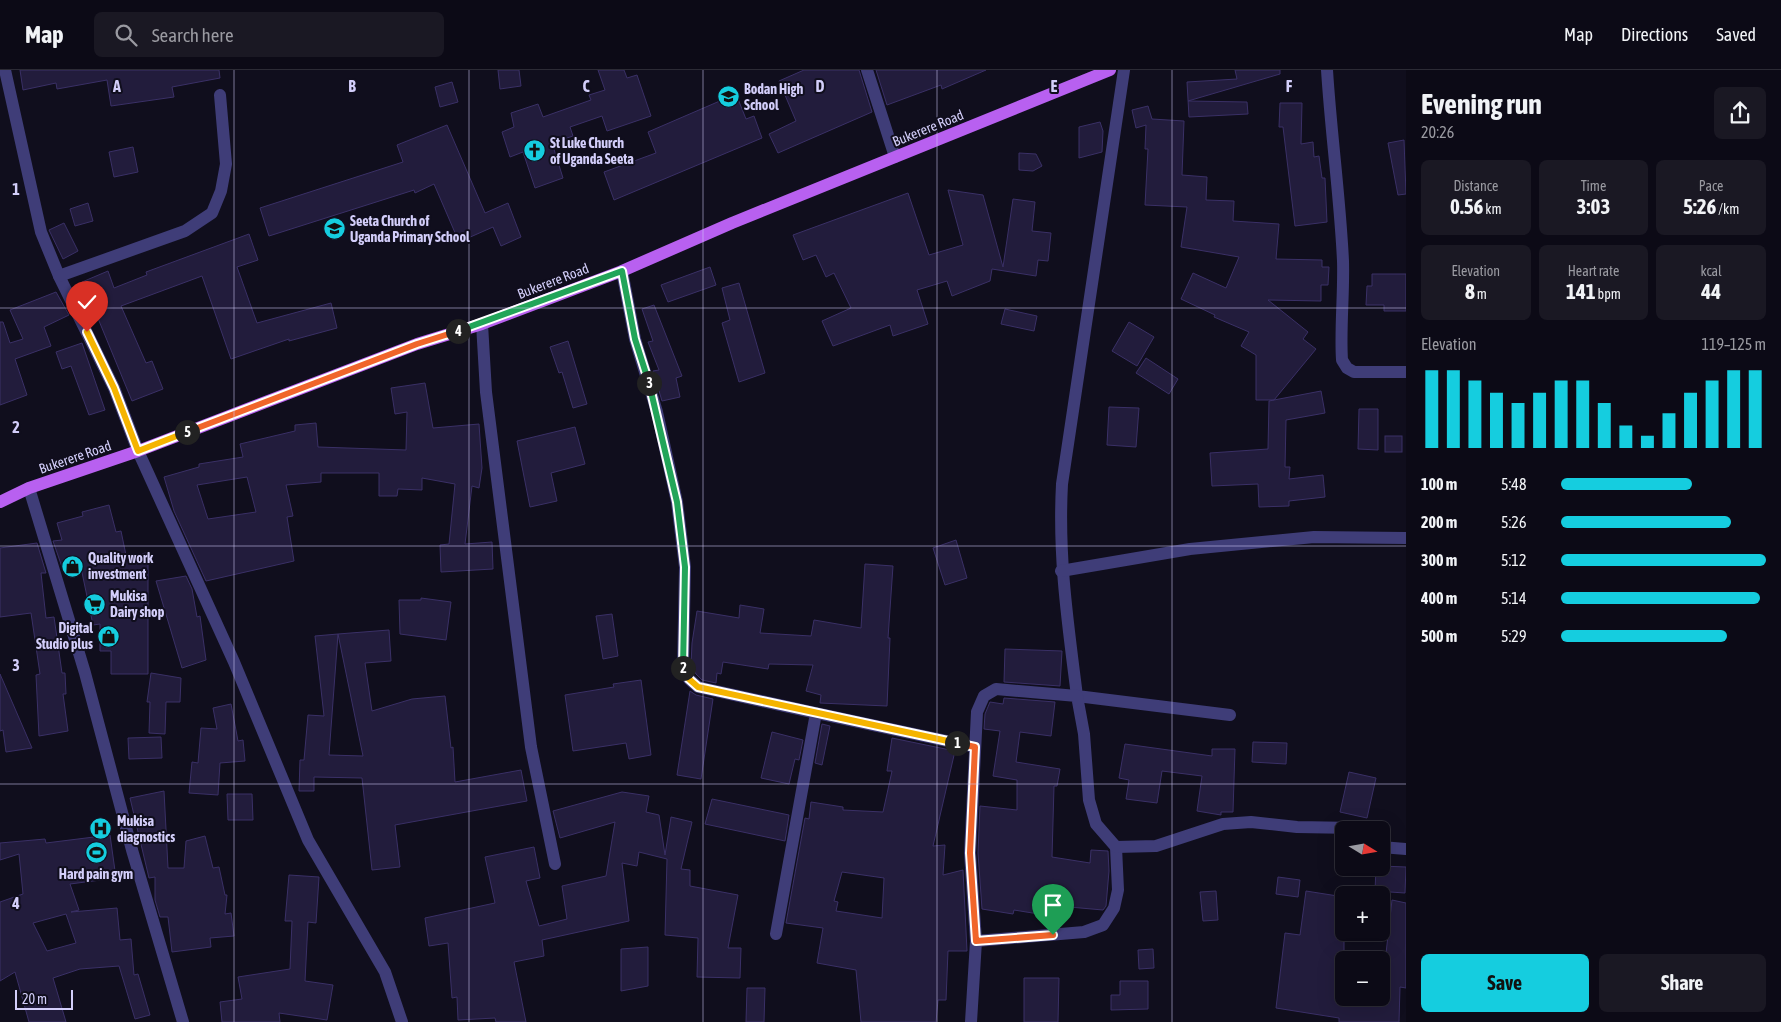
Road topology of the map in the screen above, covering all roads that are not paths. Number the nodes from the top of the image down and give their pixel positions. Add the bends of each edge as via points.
1 (5, 70) edge
2 (867, 70) edge
3 (1110, 70) edge
4 (1124, 70) edge
5 (1327, 70) edge
6 (220, 95) dead end
7 (895, 158) junction
8 (622, 271) junction
9 (60, 276) junction
10 (482, 324) junction
11 (1406, 372) edge
12 (138, 451) junction
13 (29, 488) junction
14 (0, 502) edge
15 (1406, 538) edge
16 (1061, 571) junction
17 (1077, 696) junction
18 (816, 712) junction
19 (1230, 715) dead end
20 (975, 747) junction
21 (1335, 827) edge
22 (1116, 847) junction
23 (1390, 848) edge
24 (1406, 849) edge
25 (555, 864) dead end
26 (776, 934) dead end
27 (976, 941) junction
28 (183, 1022) edge
29 (402, 1022) edge
30 (971, 1022) edge

1 - 9 street via 41,232
2 - 7 street
3 - 7 main road, Bukerere Road
4 - 16 street via 1062,484
5 - 11 street via 1343,263 1342,360 1354,372
6 - 9 street via 226,164 221,191 212,213 185,231
7 - 8 main road, Bukerere Road
8 - 10 main road, Bukerere Road
8 - 18 street via 635,339 657,412 677,502 685,567 682,667 698,687
9 - 12 street via 114,388
10 - 12 main road, Bukerere Road via 417,344
10 - 25 street via 487,401 531,747
12 - 13 main road, Bukerere Road
12 - 29 street via 234,662 308,840 385,972
13 - 14 main road, Bukerere Road
13 - 28 street via 85,672 132,850
15 - 16 street via 1314,537 1190,549
16 - 17 street
17 - 19 street
17 - 20 street via 996,688 984,696 977,712
17 - 22 street via 1084,734 1089,800 1096,824
18 - 20 street
18 - 26 street
20 - 27 street via 970,853
21 - 22 street via 1251,822 1224,824 1156,846
22 - 27 street via 1118,890 1114,908 1102,924 1084,932
23 - 24 street
27 - 30 street

